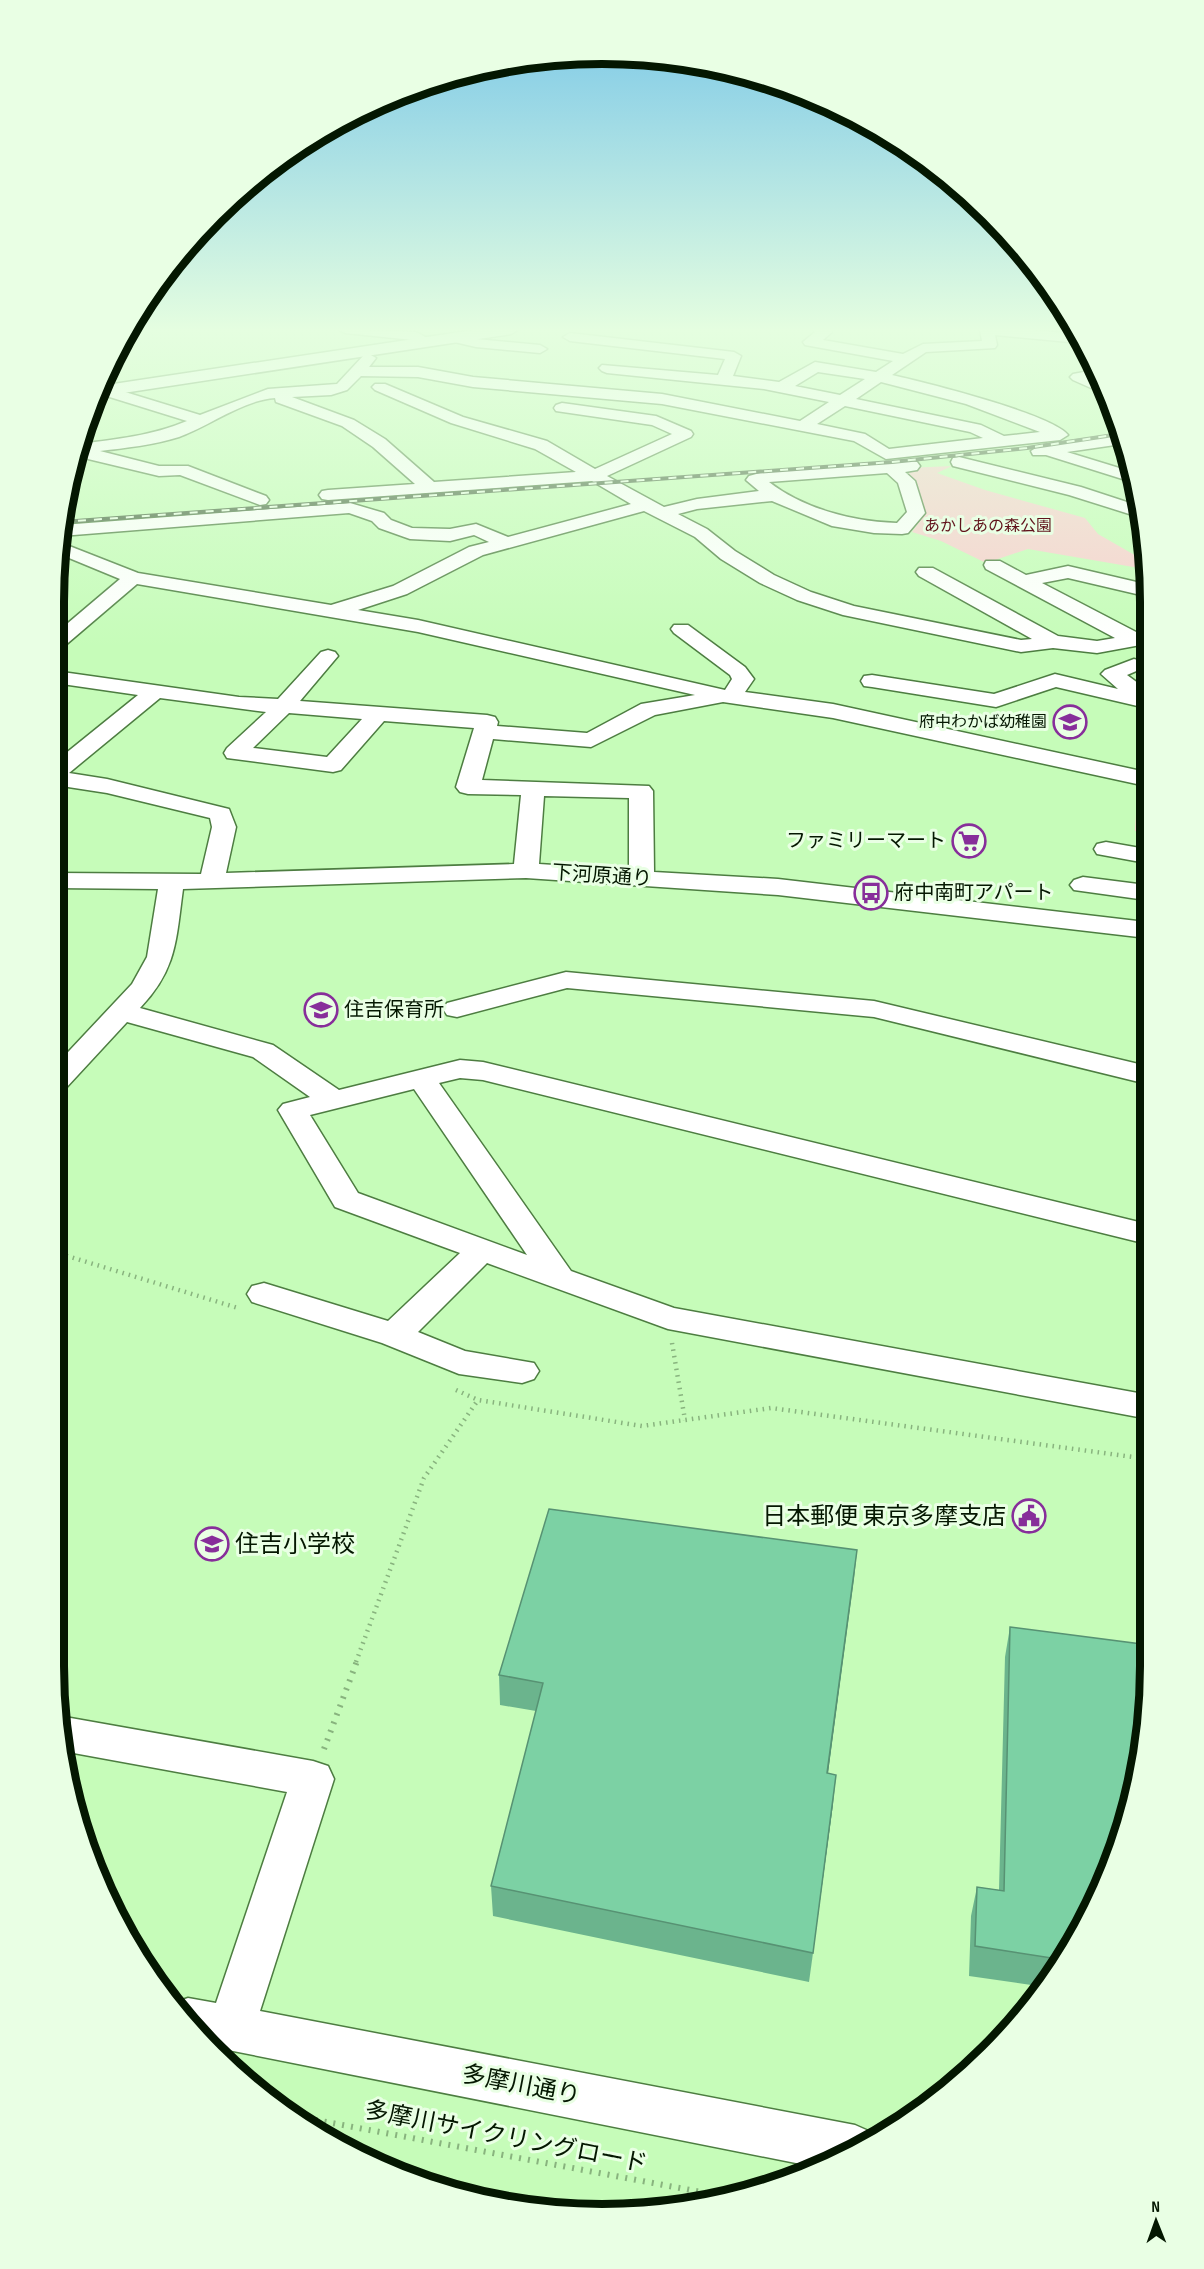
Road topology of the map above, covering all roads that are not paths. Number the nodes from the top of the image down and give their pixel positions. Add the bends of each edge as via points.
1 (103, 435) edge
2 (166, 435) edge
3 (368, 435) edge
4 (507, 435) edge
5 (683, 435) edge
6 (848, 435) edge
7 (988, 435) edge
8 (1060, 435) edge
9 (1114, 440) edge
10 (138, 442) junction
11 (1005, 443) junction
12 (87, 449) edge
13 (1044, 450) junction
14 (86, 453) edge
15 (959, 462) junction
16 (891, 468) junction
17 (1124, 475) edge
18 (594, 476) junction
19 (430, 488) junction
20 (774, 495) junction
21 (260, 500) junction
22 (653, 509) junction
23 (226, 510) junction
24 (1131, 510) edge
25 (69, 530) edge
26 (504, 542) junction
27 (67, 551) edge
28 (993, 565) dead end
29 (926, 572) dead end
30 (133, 578) junction
31 (1139, 589) edge
32 (1020, 594) junction
33 (990, 607) junction
34 (333, 611) junction
35 (681, 635) dead end
36 (64, 636) edge
37 (1139, 638) edge
38 (1053, 642) junction
39 (1022, 646) junction
40 (328, 656) dead end
41 (1134, 665) dead end
42 (64, 678) edge
43 (1055, 680) junction
44 (872, 684) dead end
45 (156, 691) junction
46 (1140, 695) edge
47 (727, 697) junction
48 (1140, 699) edge
49 (284, 706) junction
50 (378, 713) junction
51 (486, 727) junction
52 (64, 766) edge
53 (1140, 778) edge
54 (64, 779) edge
55 (533, 789) junction
56 (1106, 849) dead end
57 (1140, 855) edge
58 (526, 870) junction
59 (642, 879) junction
60 (64, 880) edge
61 (212, 880) junction
62 (172, 882) junction
63 (1083, 885) dead end
64 (1140, 892) edge
65 (1140, 929) edge
66 (457, 1009) dead end
67 (122, 1012) junction
68 (64, 1073) edge
69 (1140, 1073) edge
70 (421, 1078) junction
71 (334, 1100) junction
72 (1140, 1232) edge
73 (483, 1249) junction
74 (559, 1277) junction
75 (256, 1302) road end
76 (394, 1335) junction
77 (522, 1371) dead end
78 (1140, 1405) edge
79 (69, 1735) edge
80 (210, 2024) edge
81 (843, 2148) edge

1 - 10 street
2 - 10 street
3 - 19 street
4 - 18 street via 541,445
5 - 18 street
6 - 11 street via 886,454
7 - 11 street
8 - 11 street
9 - 13 street
10 - 12 street
13 - 15 street
13 - 17 street
14 - 21 street via 159,471 182,470
15 - 16 street
15 - 24 street via 1076,491
16 - 20 street via 755,480
16 - 20 street via 906,481 916,513 902,529 838,522
18 - 19 street
18 - 22 street
19 - 21 street
20 - 22 street
21 - 23 street
22 - 26 street
22 - 39 street via 701,533 767,579 804,596 850,611
23 - 25 street via 200,520
23 - 26 street via 350,508 410,533 450,535 476,529
26 - 34 street via 476,551 400,590
27 - 30 street
28 - 32 street
29 - 33 street
30 - 34 street
30 - 36 street
31 - 32 street via 1068,572
32 - 33 street
32 - 37 street via 1046,593
33 - 38 street
34 - 47 street via 418,626
35 - 47 street via 738,670 743,678
37 - 38 street via 1097,647
38 - 39 street
39 - 43 street via 1036,656
40 - 49 street
41 - 46 street via 1112,674
42 - 45 street
43 - 44 street via 996,701
43 - 48 street
45 - 49 street
45 - 52 street
47 - 51 street via 649,710 591,740
47 - 53 street via 832,711
49 - 50 street
49 - 50 street via 235,753 333,765
50 - 51 street
51 - 55 street via 468,787
54 - 61 street via 221,814 224,827
55 - 58 street
55 - 59 street via 641,790
56 - 57 street
58 - 59 street, 下河原通り
58 - 61 street, 下河原通り
59 - 65 street, 下河原通り via 778,887
60 - 62 street, 下河原通り
61 - 62 street, 下河原通り
62 - 67 street via 160,957 144,988
63 - 64 street
66 - 69 street via 566,980 826,1004 874,1009
67 - 68 street
67 - 71 street via 263,1051
70 - 71 street
70 - 72 street via 460,1069 483,1071
70 - 74 street
71 - 73 street via 293,1110 346,1200
73 - 74 street
73 - 76 street
74 - 78 street via 668,1318
75 - 76 street
76 - 77 street via 459,1362
79 - 80 street via 314,1779
80 - 81 street, 多摩川通り

